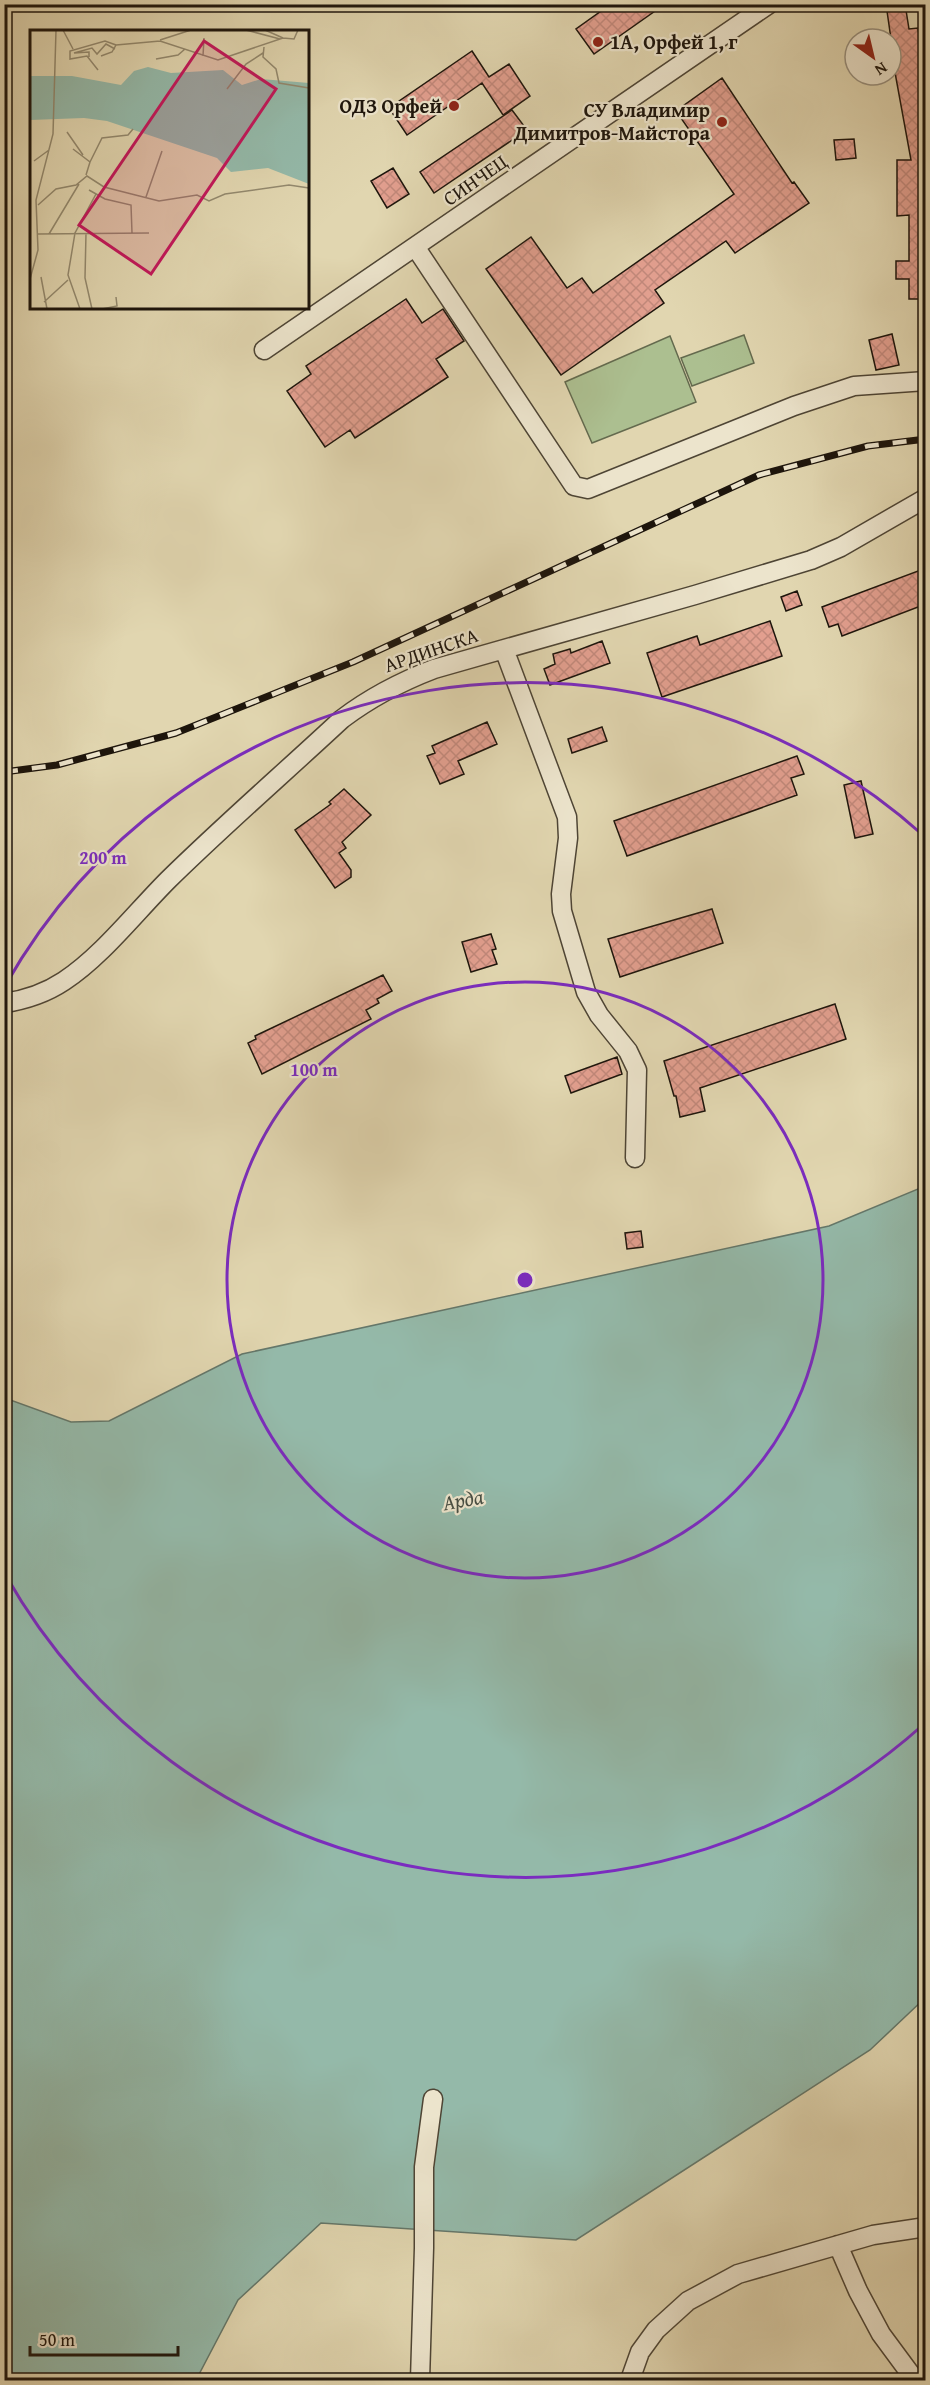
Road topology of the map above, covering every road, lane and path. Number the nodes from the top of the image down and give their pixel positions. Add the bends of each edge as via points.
1 (769, 4) edge
2 (416, 248) junction
3 (264, 350) dead end
4 (926, 381) edge
5 (926, 498) edge
6 (504, 649) junction
7 (4, 1003) edge
8 (635, 1158) dead end
9 (433, 2099) dead end
10 (926, 2227) edge
11 (838, 2245) junction
12 (420, 2380) edge
13 (630, 2380) edge
14 (915, 2380) edge

1 - 2 street, СИНЧЕЦ
2 - 3 street, СИНЧЕЦ
2 - 4 street via 574,486 588,489 794,406 855,386
5 - 6 street, АРДИНСКА via 811,560
6 - 7 street, АРДИНСКА via 434,669 367,700 169,879 88,962 42,993
6 - 8 street via 567,817 562,911 586,992 637,1070
9 - 12 street via 424,2167
10 - 11 street
11 - 13 street via 738,2274 688,2301 656,2330 640,2352
11 - 14 street via 881,2334

